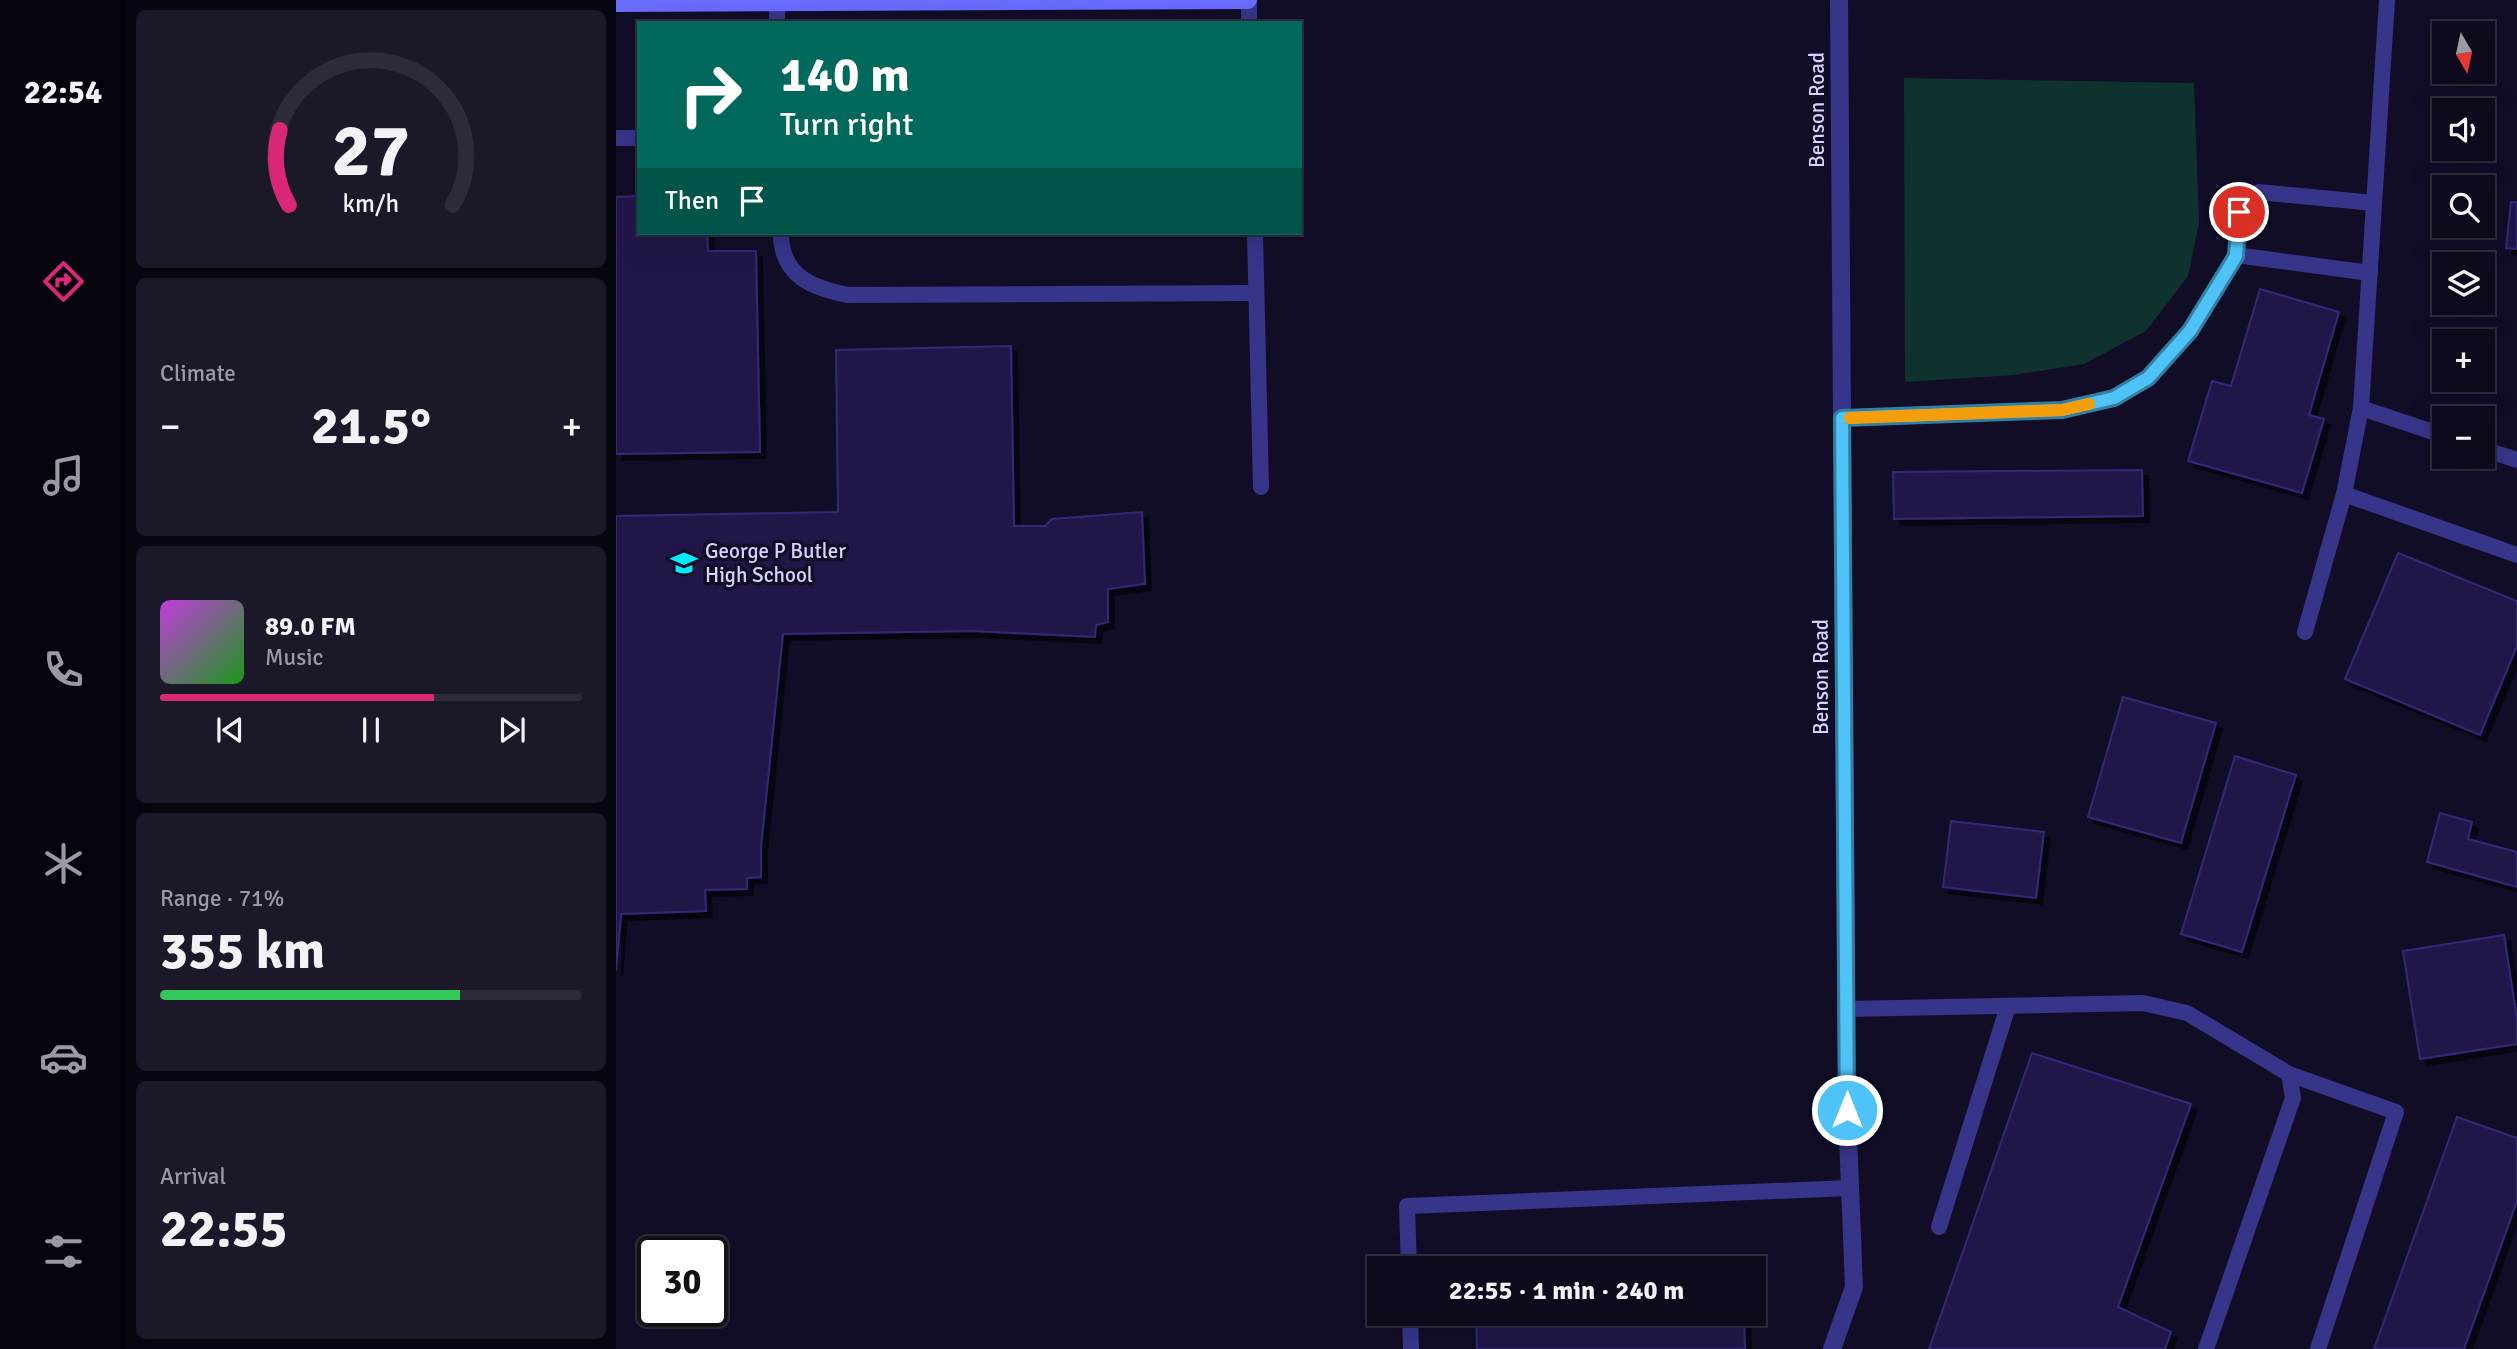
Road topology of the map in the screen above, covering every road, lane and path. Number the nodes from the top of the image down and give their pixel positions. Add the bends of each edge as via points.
1 (1248, 0) edge
2 (1839, 0) edge
3 (2387, 0) edge
4 (1145, 1) edge
5 (777, 2) junction
6 (616, 3) edge
7 (777, 21) edge
8 (1249, 21) edge
9 (616, 138) edge
10 (637, 138) edge
11 (2374, 203) junction
12 (781, 235) edge
13 (1255, 235) edge
14 (2236, 256) junction
15 (2370, 273) junction
16 (1256, 293) junction
17 (2361, 408) junction
18 (1842, 418) junction
19 (2432, 432) edge
20 (2495, 453) edge
21 (2517, 460) edge
22 (1261, 487) dead end
23 (2344, 494) junction
24 (2517, 555) edge
25 (2305, 632) dead end
26 (2008, 1006) junction
27 (1846, 1009) junction
28 (2289, 1074) junction
29 (1850, 1188) junction
30 (1938, 1227) dead end
31 (1409, 1256) edge
32 (1410, 1326) edge
33 (1411, 1349) edge
34 (1832, 1349) edge
35 (2206, 1349) edge
36 (2318, 1349) edge

1 - 4 main road
1 - 8 lane
2 - 18 street, Benson Road
3 - 11 lane
4 - 5 main road
5 - 6 main road
5 - 7 lane
9 - 10 lane
11 - 14 lane via 2258,192 2244,198 2239,212
11 - 15 lane
12 - 16 lane via 792,269 816,288 848,295
13 - 16 lane
14 - 15 lane
14 - 18 lane via 2190,331 2148,378 2114,398 2062,410
15 - 17 lane
16 - 22 lane
17 - 19 lane
17 - 23 lane
18 - 27 street, Benson Road
20 - 21 lane
23 - 24 lane
23 - 25 lane
26 - 27 lane
26 - 28 lane via 2154,1005 2187,1013
26 - 30 lane
27 - 29 street, Benson Road
28 - 35 lane via 2293,1098
28 - 36 lane via 2396,1112
29 - 31 lane via 1407,1206
29 - 34 street, Benson Road via 1854,1287
32 - 33 lane

